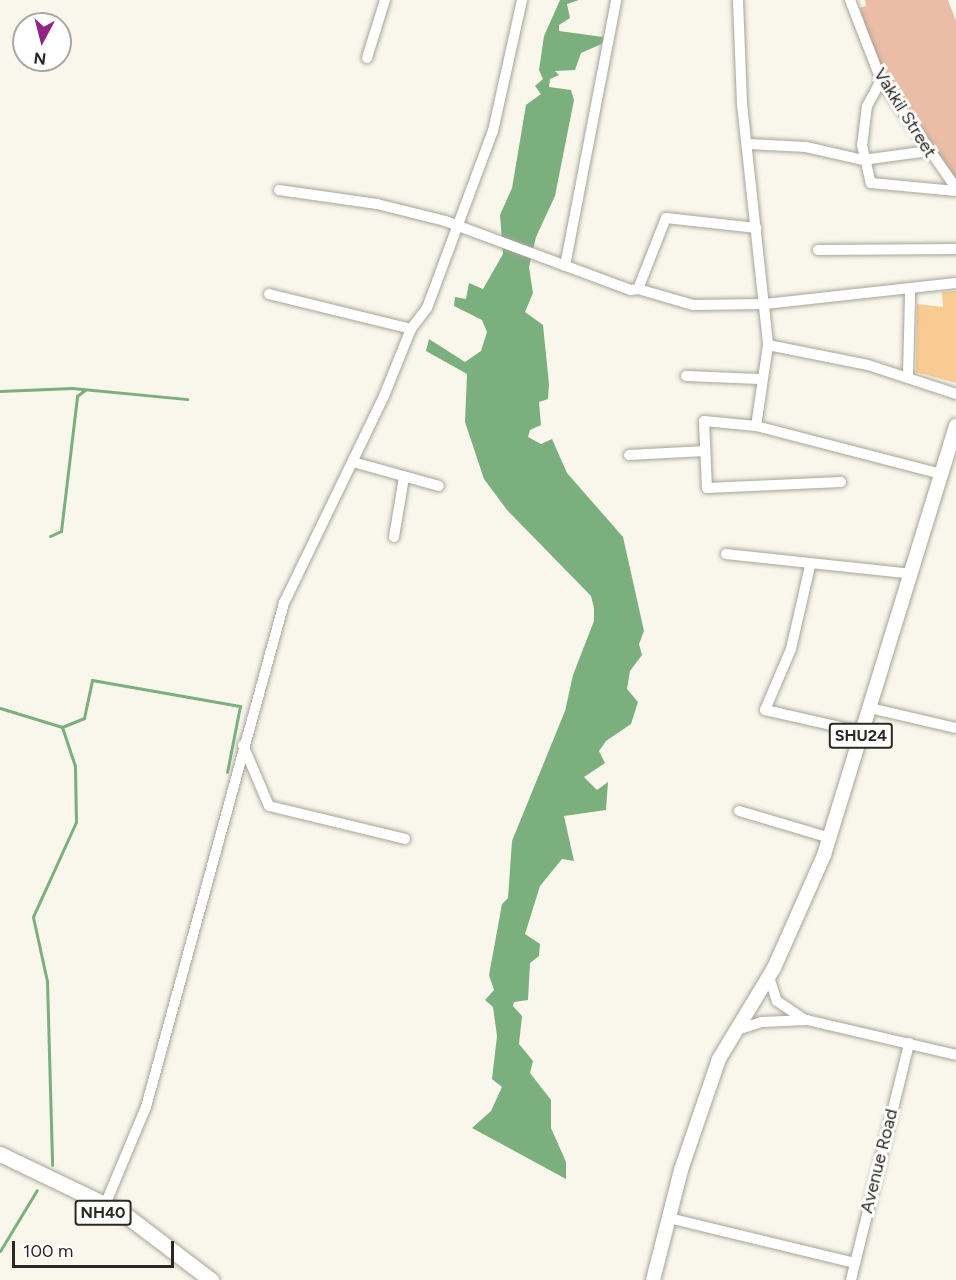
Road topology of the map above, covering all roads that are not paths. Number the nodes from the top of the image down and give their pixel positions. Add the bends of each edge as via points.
1 (385, 0) edge
2 (522, 0) edge
3 (616, 0) edge
4 (738, 0) edge
5 (850, 0) edge
6 (367, 58) dead end
7 (881, 81) junction
8 (749, 144) junction
9 (928, 151) junction
10 (863, 160) junction
11 (279, 190) dead end
12 (956, 190) edge
13 (456, 227) junction
14 (756, 228) junction
15 (956, 249) edge
16 (818, 250) dead end
17 (565, 266) junction
18 (956, 283) edge
19 (638, 289) junction
20 (910, 292) junction
21 (268, 294) dead end
22 (765, 304) junction
23 (411, 329) junction
24 (768, 345) junction
25 (686, 376) dead end
26 (908, 376) junction
27 (760, 379) junction
28 (956, 394) edge
29 (756, 426) junction
30 (956, 426) edge
31 (705, 451) junction
32 (629, 455) dead end
33 (353, 462) junction
34 (942, 474) junction
35 (404, 477) junction
36 (842, 482) dead end
37 (439, 486) dead end
38 (394, 537) dead end
39 (726, 554) dead end
40 (810, 566) junction
41 (912, 574) junction
42 (870, 708) junction
43 (956, 728) edge
44 (862, 732) junction
45 (243, 746) junction
46 (739, 811) dead end
47 (830, 838) junction
48 (405, 839) dead end
49 (769, 977) junction
50 (807, 1020) junction
51 (733, 1031) junction
52 (909, 1043) junction
53 (956, 1055) edge
54 (1, 1158) edge
55 (104, 1208) junction
56 (669, 1218) junction
57 (855, 1263) junction
58 (195, 1280) edge
59 (211, 1280) edge
60 (653, 1280) edge
61 (851, 1280) edge

1 - 6 street
2 - 13 street via 493,131
3 - 17 street
4 - 8 street via 742,104
5 - 7 street, Vakkil Street
7 - 9 street, Vakkil Street
7 - 10 street via 867,106
8 - 10 street via 806,147
8 - 14 street
9 - 10 street
9 - 12 street, Vakkil Street
10 - 12 street via 871,183
11 - 13 street via 377,204
13 - 17 street
13 - 23 street via 427,308
14 - 19 street via 666,218
14 - 22 street
15 - 16 street
17 - 19 street
18 - 20 street
19 - 22 street via 693,305
20 - 22 street
20 - 26 street
21 - 23 street
22 - 24 street
23 - 33 street
24 - 26 street
24 - 27 street
25 - 27 street
26 - 28 street
27 - 29 street
29 - 31 street via 704,421
29 - 34 street
30 - 34 main road, SHU24
31 - 32 street
31 - 36 street via 707,488
33 - 35 street
33 - 45 street via 284,603
34 - 41 main road, SHU24
35 - 37 street
35 - 38 street
39 - 40 street
40 - 41 street
40 - 44 street via 791,649 765,710
41 - 42 main road, SHU24
42 - 43 street
42 - 44 main road, SHU24
44 - 47 main road, SHU24
45 - 48 street via 268,806
45 - 55 street via 146,1107
46 - 47 street
47 - 49 main road, SHU24 via 806,904
49 - 50 street via 777,1001
49 - 51 main road, SHU24
50 - 51 street via 762,1022
50 - 52 street
51 - 56 main road, SHU24 via 715,1070
52 - 53 street
52 - 57 street, Avenue Road
54 - 55 highway, NH40
55 - 58 highway, NH40
55 - 59 highway, NH40
56 - 57 street
56 - 60 main road, SHU24
57 - 61 street, Avenue Road

